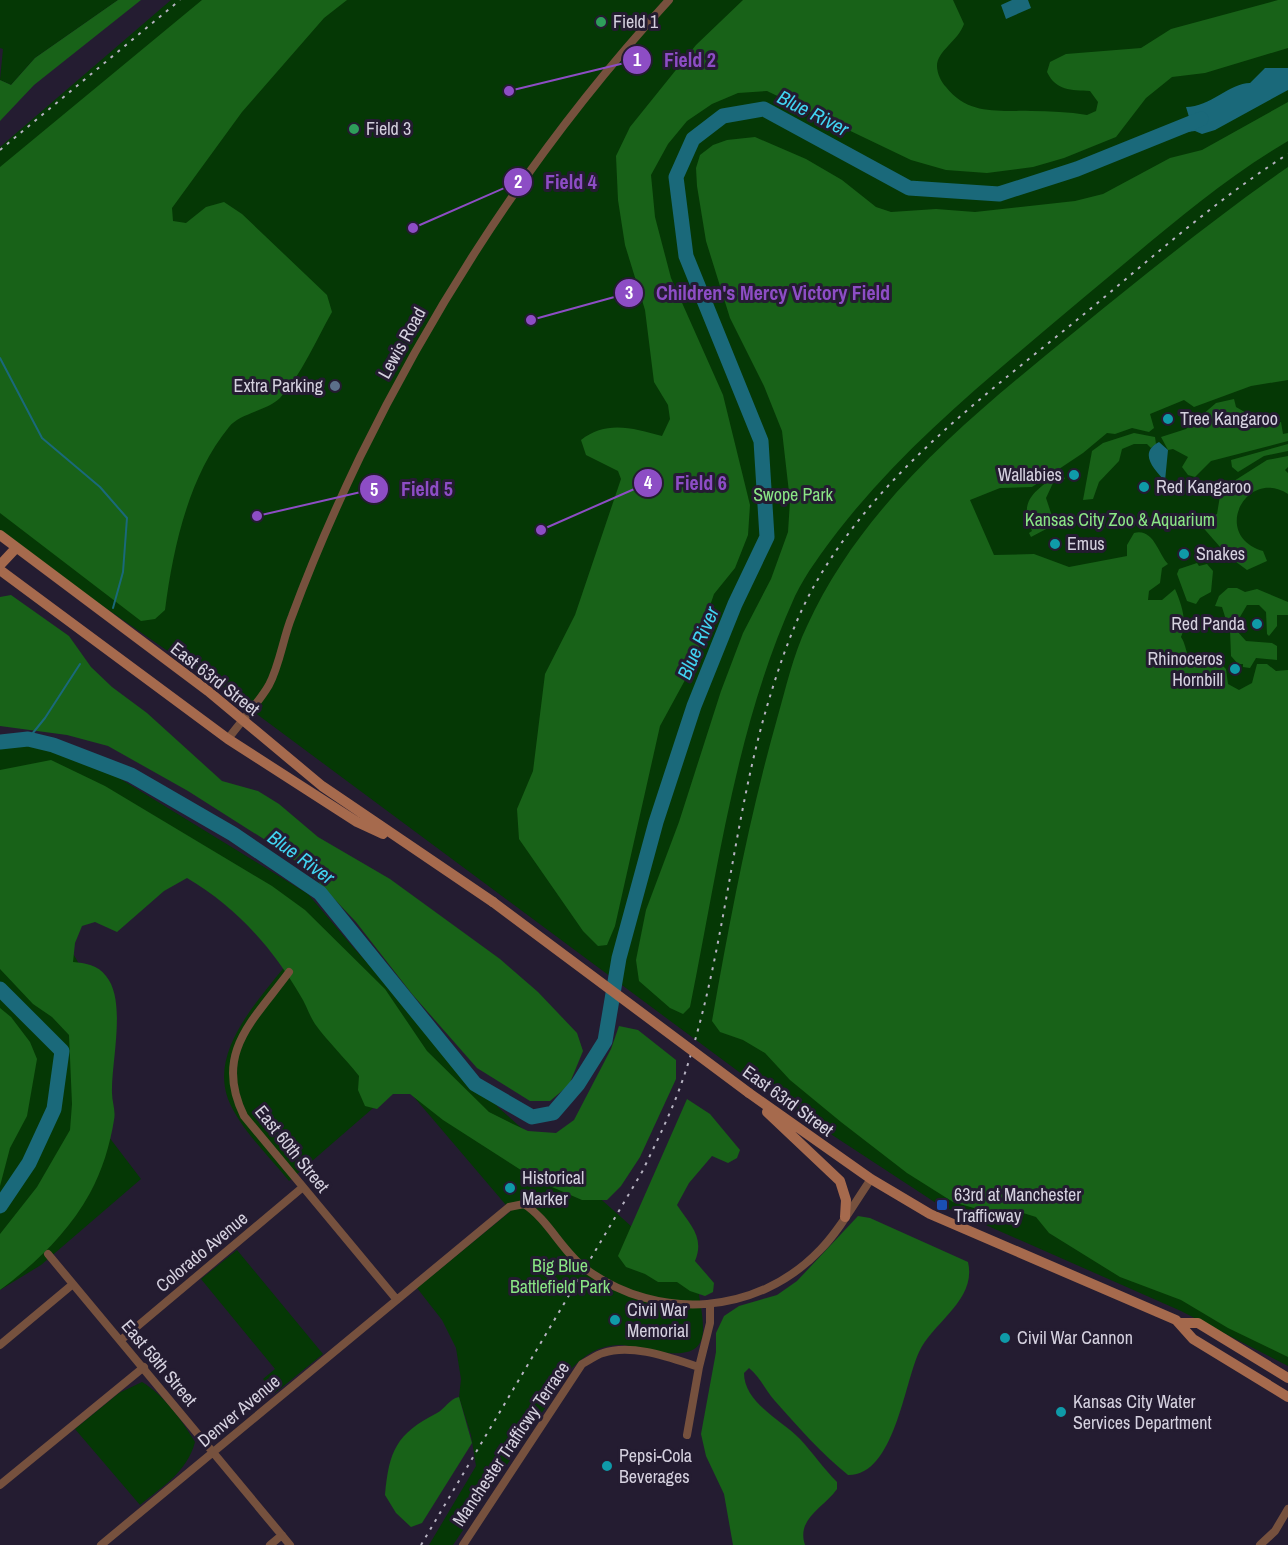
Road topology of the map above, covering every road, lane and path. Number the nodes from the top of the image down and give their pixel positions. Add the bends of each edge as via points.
1 (669, 0) edge
2 (0, 535) edge
3 (16, 548) junction
4 (0, 565) edge
5 (0, 570) edge
6 (242, 720) junction
7 (228, 739) junction
8 (411, 846) junction
9 (290, 972) dead end
10 (748, 1093) junction
11 (871, 1179) junction
12 (303, 1187) junction
13 (845, 1217) junction
14 (48, 1254) dead end
15 (74, 1284) junction
16 (397, 1300) junction
17 (710, 1306) junction
18 (1181, 1323) junction
19 (121, 1340) junction
20 (0, 1345) edge
21 (144, 1367) junction
22 (699, 1367) junction
23 (1288, 1378) edge
24 (1288, 1397) edge
25 (687, 1435) dead end
26 (214, 1452) junction
27 (0, 1485) edge
28 (1288, 1509) edge
29 (282, 1535) junction
30 (101, 1545) edge
31 (270, 1545) edge
32 (290, 1545) edge
33 (462, 1545) edge
34 (1260, 1545) edge

1 - 6 street, Lewis Road via 543,150 448,292 389,399 321,542 272,678
2 - 3 main road, East 63rd Street
3 - 4 main road
3 - 6 main road, East 63rd Street
5 - 7 main road, East 63rd Street
6 - 7 street, Lewis Road
6 - 8 main road, East 63rd Street via 322,786
7 - 8 main road, East 63rd Street via 357,822
8 - 10 main road, East 63rd Street, bridge via 493,902
9 - 12 street, East 60th Street via 240,1040 232,1063 232,1079 244,1116
10 - 11 main road, East 63rd Street
10 - 13 main road via 840,1181 846,1200
11 - 13 street
11 - 18 main road, East 63rd Street via 930,1214
12 - 16 street, East 60th Street
12 - 19 street, Colorado Avenue
13 - 17 street via 822,1249 793,1273 766,1288
14 - 15 street, East 59th Street
15 - 19 street, East 59th Street
15 - 20 street
16 - 17 street, Denver Avenue via 517,1204 532,1209 586,1269 620,1289 666,1304
16 - 26 street, Denver Avenue
17 - 22 street via 710,1323
18 - 23 main road, East 63rd Street via 1198,1323
18 - 24 main road, East 63rd Street via 1193,1339
19 - 21 street, East 59th Street
21 - 26 street, East 59th Street
21 - 27 street
22 - 25 street
22 - 33 street, Manchester Trafficwy Terrace via 632,1350 603,1352 582,1364
26 - 29 street, East 59th Street
26 - 30 street, Denver Avenue
28 - 34 street via 1275,1531
29 - 31 street
29 - 32 street, East 59th Street

